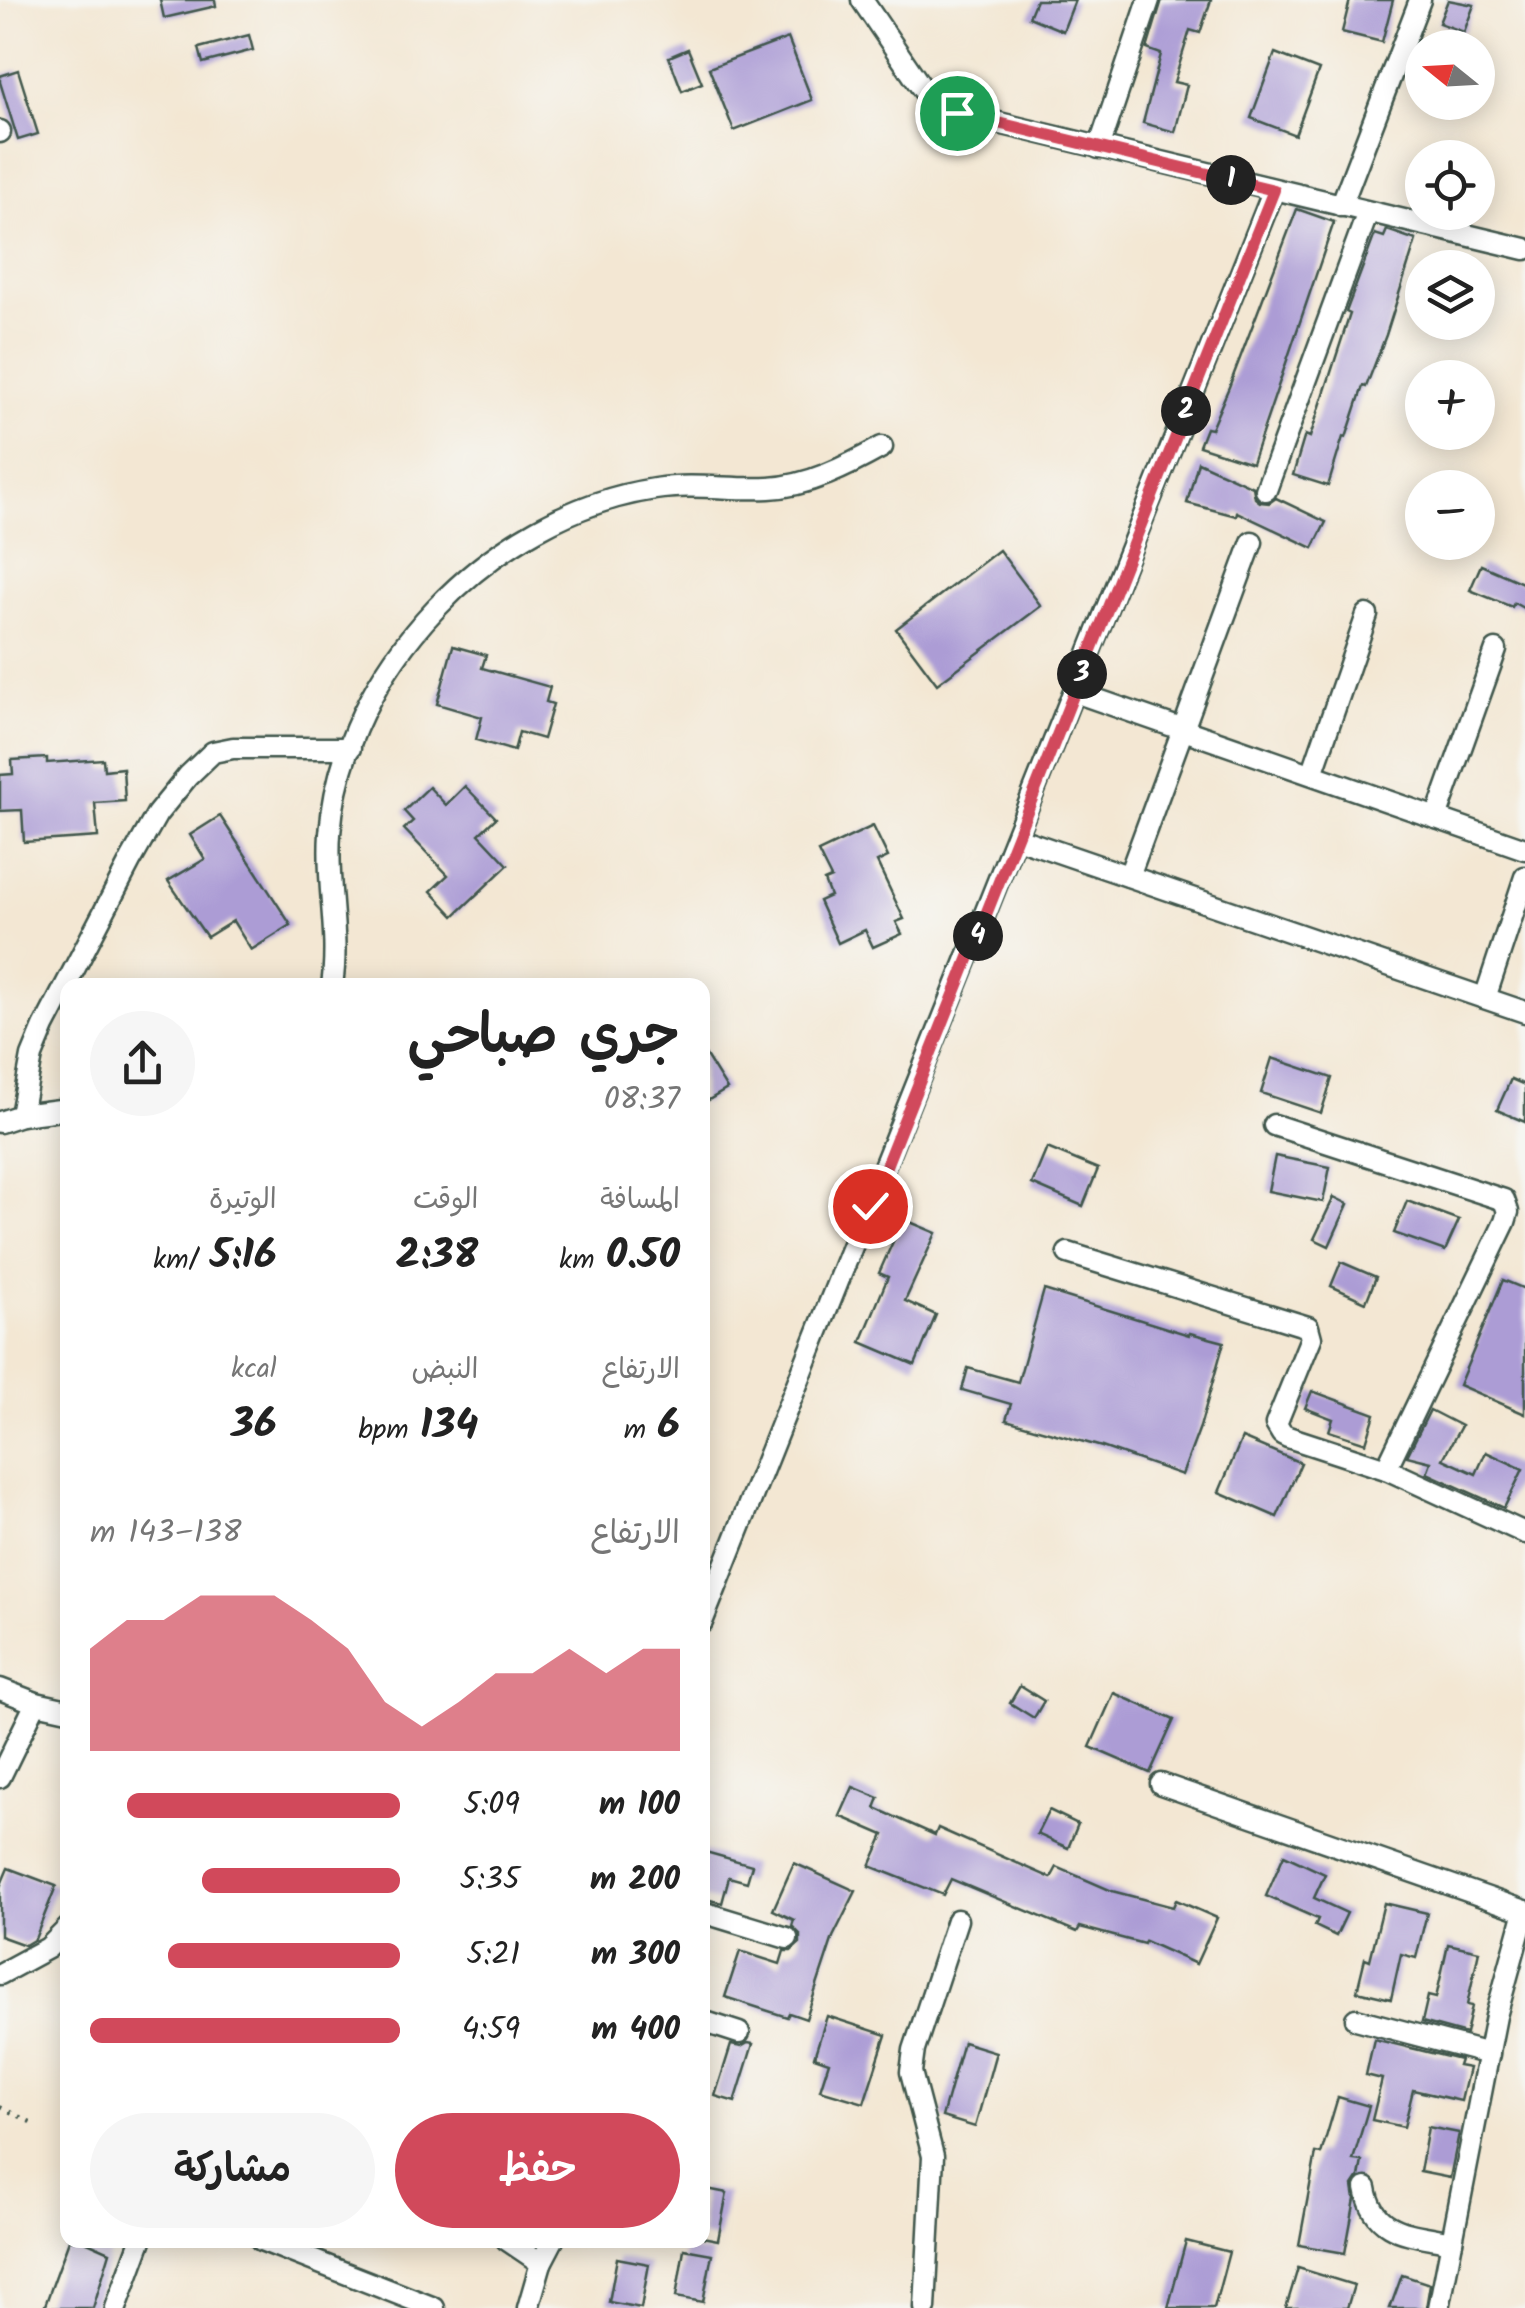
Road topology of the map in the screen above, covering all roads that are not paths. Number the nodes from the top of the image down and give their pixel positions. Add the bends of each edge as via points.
1 (862, 0) edge
2 (1149, 0) edge
3 (1420, 0) edge
4 (1099, 148) junction
5 (1274, 190) junction
6 (1341, 206) junction
7 (1368, 212) junction
8 (1525, 249) edge
9 (882, 448) dead end
10 (1266, 490) dead end
11 (1252, 542) dead end
12 (1367, 615) dead end
13 (1496, 650) dead end
14 (1075, 692) junction
15 (1185, 730) junction
16 (350, 748) junction
17 (1312, 774) junction
18 (1436, 818) junction
19 (1017, 838) junction
20 (1525, 849) edge
21 (1129, 876) junction
22 (1525, 877) edge
23 (70, 978) edge
24 (333, 978) edge
25 (60, 996) edge
26 (1485, 998) junction
27 (1525, 1012) edge
28 (60, 1110) edge
29 (21, 1115) junction
30 (0, 1122) edge
31 (1274, 1126) dead end
32 (1068, 1253) dead end
33 (1386, 1469) junction
34 (1525, 1532) edge
35 (710, 1602) edge
36 (0, 1688) edge
37 (36, 1703) junction
38 (60, 1708) edge
39 (0, 1777) edge
40 (1161, 1784) dead end
41 (710, 1914) edge
42 (957, 1920) dead end
43 (1524, 1922) edge
44 (60, 1936) edge
45 (787, 1938) dead end
46 (0, 1974) edge
47 (1356, 2019) dead end
48 (710, 2023) edge
49 (739, 2033) dead end
50 (1488, 2054) junction
51 (1366, 2188) dead end
52 (1452, 2242) junction
53 (139, 2248) edge
54 (281, 2248) edge
55 (519, 2248) edge
56 (549, 2248) edge
57 (541, 2263) junction
58 (116, 2308) edge
59 (434, 2308) edge
60 (528, 2308) edge
61 (925, 2308) edge
62 (1439, 2308) edge

1 - 4 street via 916,83 941,106
2 - 4 street
3 - 6 street
4 - 5 street
5 - 6 street
5 - 14 street
6 - 7 street
7 - 8 street
7 - 10 street
9 - 16 street via 844,469 769,488 658,488 609,499 514,543 458,588 405,644
11 - 15 street
12 - 17 street
13 - 18 street
14 - 15 street
14 - 19 street
15 - 17 street
15 - 21 street
16 - 23 street via 212,752 157,814
16 - 24 street via 330,831
17 - 18 street
18 - 20 street
19 - 21 street
19 - 35 street
21 - 26 street
22 - 26 street
25 - 29 street via 32,1056
26 - 27 street
28 - 29 street
29 - 30 street
31 - 33 street via 1496,1196 1508,1212
32 - 33 street via 1308,1327 1311,1338 1278,1430
33 - 34 street
36 - 37 street
37 - 38 street
37 - 39 street
40 - 43 street
41 - 45 street
42 - 61 street via 911,2072 933,2156
43 - 50 street
44 - 46 street
47 - 50 street
48 - 49 street
50 - 52 street
51 - 52 street via 1369,2205 1386,2226
52 - 62 street
53 - 58 street
54 - 59 street
55 - 57 street
56 - 57 street
57 - 60 street

